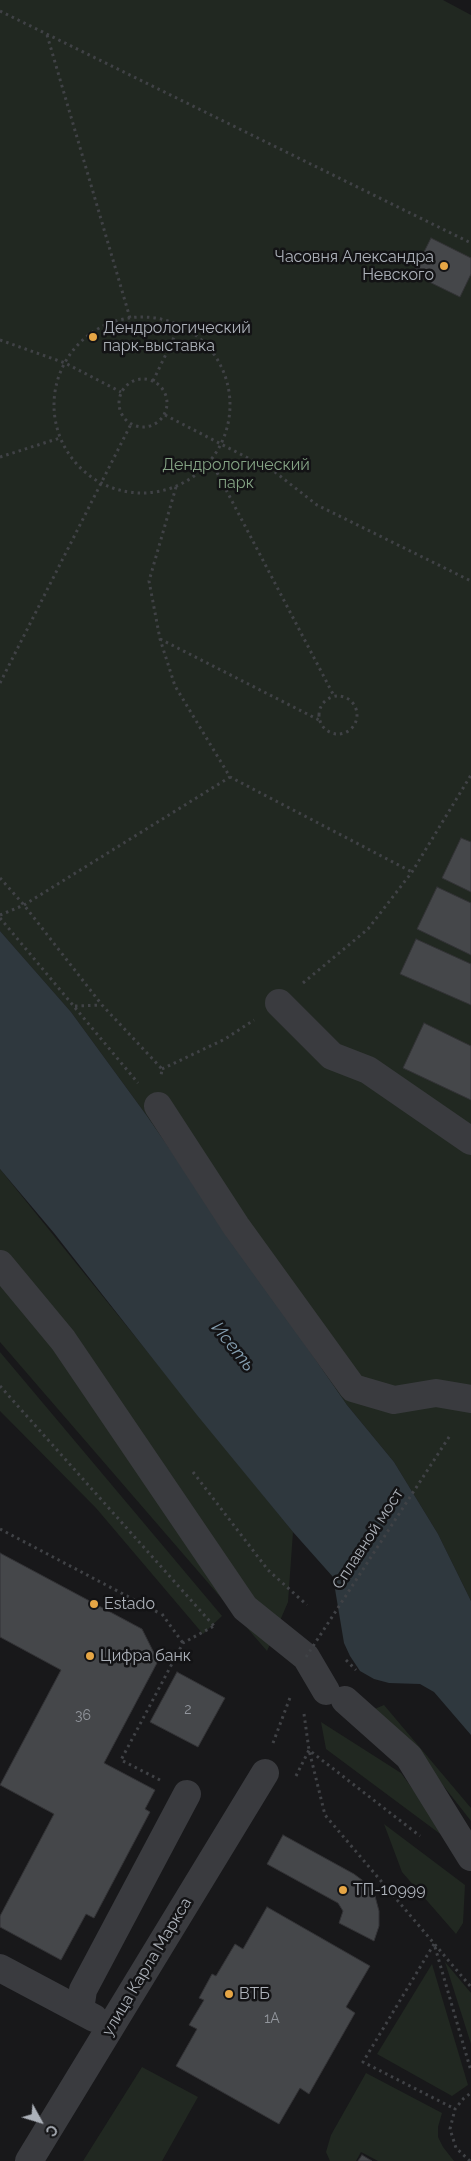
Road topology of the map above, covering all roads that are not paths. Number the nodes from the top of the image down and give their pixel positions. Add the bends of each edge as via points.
1 (279, 1003) road end
2 (158, 1106) road end
3 (471, 1141) edge
4 (0, 1264) edge
5 (471, 1399) edge
6 (264, 1773) road end
7 (187, 1794) road end
8 (471, 1857) edge
9 (0, 1968) edge
10 (80, 2010) junction
11 (110, 2026) junction
12 (29, 2161) edge

1 - 3 street via 332,1056 368,1070
2 - 5 street via 236,1226 353,1388 394,1400 436,1393
4 - 8 street via 63,1340 245,1608 335,1695 409,1757
6 - 11 street, улица Карла Маркса
7 - 10 street via 83,1990
9 - 10 street
10 - 11 street
11 - 12 street, улица Карла Маркса

